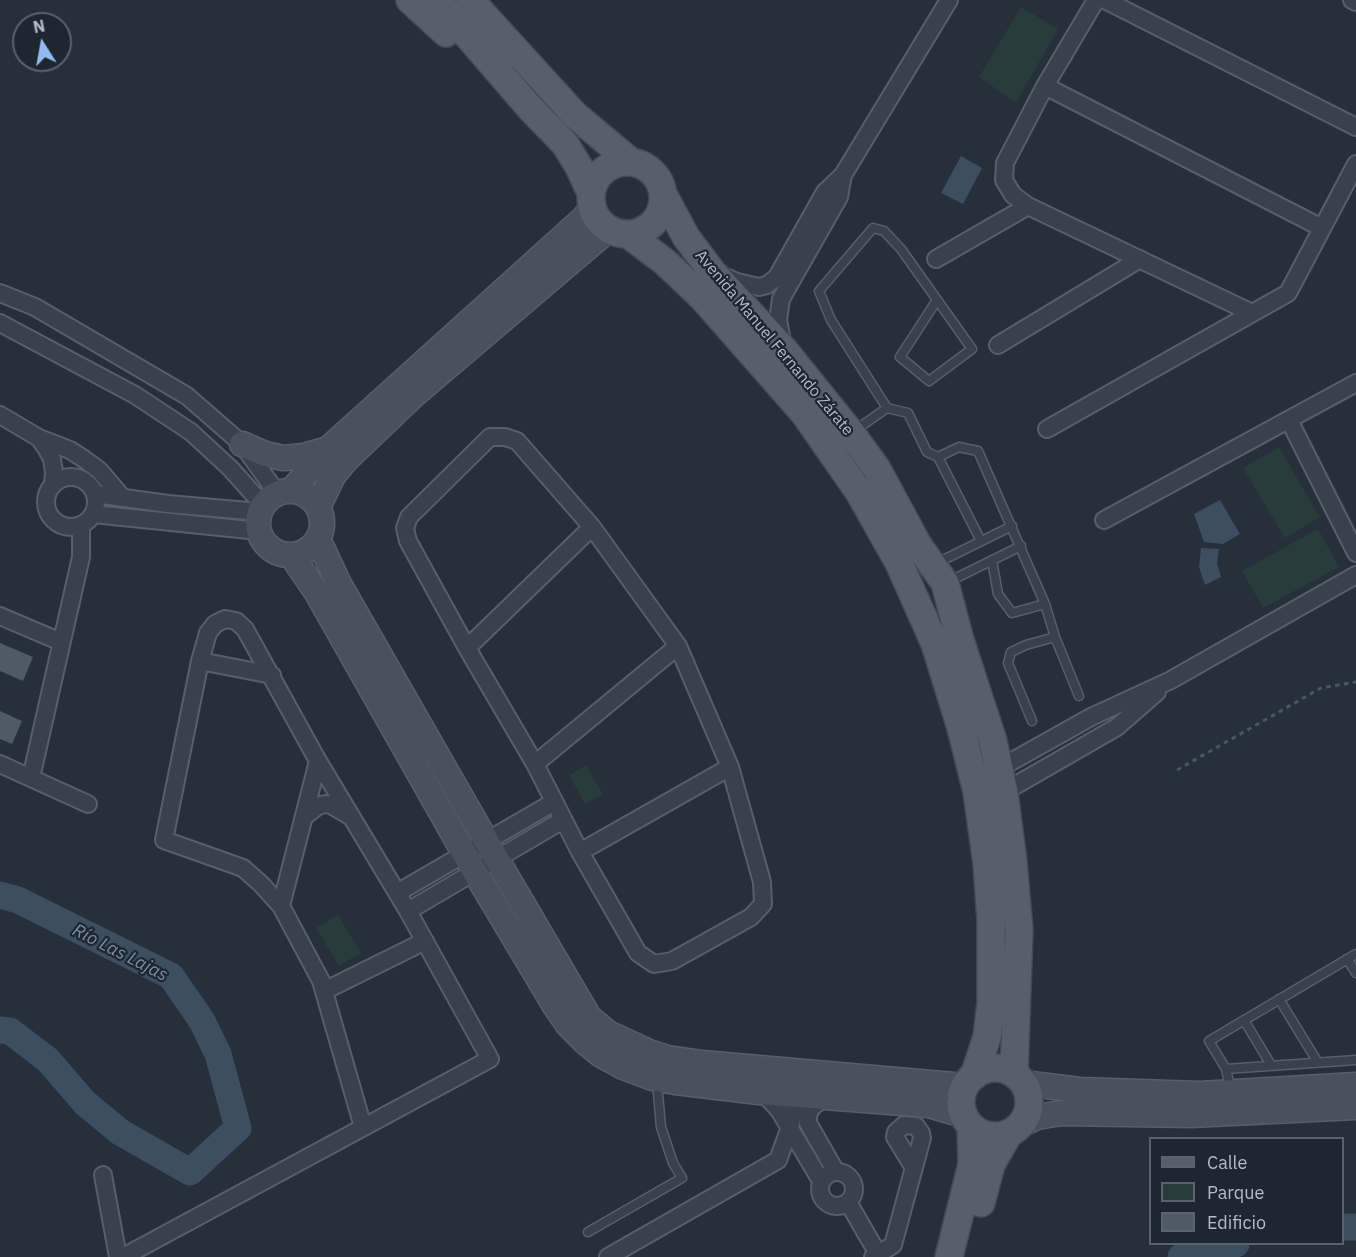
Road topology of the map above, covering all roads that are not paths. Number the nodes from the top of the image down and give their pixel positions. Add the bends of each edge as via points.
1 (410, 0) edge
2 (437, 0) edge
3 (470, 0) edge
4 (483, 0) edge
5 (950, 0) edge
6 (1096, 0) edge
7 (1105, 0) edge
8 (1045, 86) junction
9 (550, 88) junction
10 (530, 108) junction
11 (1356, 127) edge
12 (631, 162) junction
13 (1356, 164) edge
14 (664, 196) junction
15 (591, 200) junction
16 (1028, 206) junction
17 (1322, 228) junction
18 (618, 232) junction
19 (936, 259) dead end
20 (1140, 259) junction
21 (713, 273) junction
22 (778, 286) junction
23 (0, 293) edge
24 (937, 300) junction
25 (1252, 313) junction
26 (0, 323) edge
27 (998, 345) dead end
28 (784, 350) junction
29 (1356, 383) edge
30 (887, 408) junction
31 (0, 415) edge
32 (1289, 420) junction
33 (1047, 429) dead end
34 (851, 433) junction
35 (39, 438) junction
36 (242, 444) junction
37 (328, 449) junction
38 (938, 457) junction
39 (84, 459) junction
40 (238, 477) junction
41 (53, 484) junction
42 (92, 489) junction
43 (123, 498) junction
44 (187, 506) junction
45 (270, 506) junction
46 (318, 507) junction
47 (214, 508) junction
48 (87, 519) junction
49 (1104, 520) dead end
50 (185, 524) junction
51 (1012, 526) junction
52 (592, 527) junction
53 (318, 538) junction
54 (981, 542) junction
55 (1021, 546) junction
56 (1356, 553) edge
57 (291, 555) junction
58 (992, 560) junction
59 (938, 575) junction
60 (1356, 575) edge
61 (1045, 604) junction
62 (0, 616) edge
63 (1055, 637) junction
64 (61, 642) junction
65 (678, 646) junction
66 (467, 648) junction
67 (200, 661) junction
68 (272, 675) junction
69 (1171, 680) junction
70 (1079, 696) dead end
71 (1032, 721) dead end
72 (318, 760) junction
73 (0, 764) edge
74 (535, 764) junction
75 (730, 767) junction
76 (31, 778) junction
77 (1002, 780) junction
78 (554, 802) junction
79 (88, 804) dead end
80 (304, 817) junction
81 (352, 817) junction
82 (563, 820) junction
83 (491, 850) junction
84 (580, 852) junction
85 (469, 863) junction
86 (397, 892) junction
87 (281, 906) junction
88 (408, 911) junction
89 (425, 941) junction
90 (1356, 954) edge
91 (1347, 959) junction
92 (1356, 973) edge
93 (324, 991) junction
94 (1280, 999) junction
95 (1244, 1020) junction
96 (1356, 1060) edge
97 (1317, 1061) junction
98 (1271, 1065) junction
99 (658, 1067) junction
100 (1019, 1079) junction
101 (1229, 1080) junction
102 (970, 1081) junction
103 (798, 1083) junction
104 (1356, 1085) edge
105 (759, 1092) junction
106 (831, 1096) junction
107 (1356, 1107) edge
108 (967, 1120) junction
109 (363, 1127) junction
110 (790, 1127) junction
111 (1015, 1129) junction
112 (914, 1168) dead end
113 (103, 1175) dead end
114 (829, 1177) junction
115 (848, 1202) junction
116 (588, 1232) dead end
117 (875, 1255) edge
118 (118, 1257) edge
119 (123, 1257) edge
120 (608, 1257) edge
121 (949, 1257) edge
122 (968, 1257) edge

1 - 10 main road
2 - 10 main road
3 - 9 main road
4 - 9 main road
5 - 22 street via 843,175 825,192 777,277
6 - 8 street
7 - 11 street
8 - 16 street via 1005,163 1004,180 1013,195
8 - 17 street
9 - 12 main road via 602,140
10 - 15 main road via 565,144 579,167
12 - 14 main road via 657,177
12 - 15 main road via 601,172 594,181
13 - 17 street
14 - 18 main road via 663,207 651,226 641,232
14 - 21 main road, Avenida Manuel Fernando Zárate via 686,237
15 - 18 main road via 595,217
15 - 37 street via 584,218
16 - 19 street
16 - 20 street
17 - 25 street via 1288,292
18 - 46 street via 414,395 346,460
18 - 102 main road, Avenida Manuel Fernando Zárate via 665,262 703,298 804,413 888,542 935,644 977,792 987,864 990,1003 987,1037
20 - 25 street
20 - 27 street
21 - 22 street via 759,287
21 - 28 main road, Avenida Manuel Fernando Zárate
22 - 28 street via 778,320
23 - 36 street via 34,307 187,396
24 - 24 lane via 900,357 929,381 972,348
24 - 30 lane via 901,249 884,231 873,228 819,291 831,320
25 - 33 street
26 - 40 street via 135,395 191,432
28 - 34 main road, Avenida Manuel Fernando Zárate
29 - 32 street
30 - 34 lane
30 - 38 lane via 908,413 927,452
31 - 35 street
32 - 49 street
32 - 56 street
34 - 59 main road, Avenida Manuel Fernando Zárate via 877,469
35 - 39 street
35 - 41 street via 52,459
36 - 37 street via 283,458
36 - 45 street
37 - 45 street
38 - 51 lane via 959,447 978,451
38 - 54 lane
39 - 42 street
39 - 43 street
40 - 45 street
40 - 47 street via 233,498
41 - 42 street via 75,477
41 - 48 street via 46,498 54,520 66,526
42 - 43 street
42 - 48 street via 96,501
43 - 44 street
44 - 47 street
44 - 50 street
45 - 46 street via 302,493
45 - 47 street
45 - 50 street
45 - 57 street via 263,541 280,554
46 - 53 street via 322,528
48 - 50 street
48 - 64 street
51 - 54 lane
51 - 55 lane
52 - 65 street
52 - 66 street
52 - 66 street via 517,441 490,437 409,517 405,528 408,541
53 - 57 street via 302,553
53 - 83 street via 339,584
54 - 59 lane
55 - 58 lane
55 - 61 lane
57 - 85 street
58 - 59 lane
58 - 61 lane via 998,594 1012,613
59 - 77 main road, Avenida Manuel Fernando Zárate
60 - 69 street
61 - 63 lane
62 - 64 street
63 - 70 lane
63 - 71 lane via 1011,652 1008,663
64 - 76 street
65 - 74 street
65 - 75 street
66 - 74 street
67 - 68 street
67 - 68 street via 208,633 215,624 225,619 236,621 245,629
67 - 87 street via 164,840 243,868
68 - 72 street
69 - 77 street via 1091,717
69 - 77 street via 1117,727
72 - 80 street
72 - 81 street
73 - 76 street
74 - 78 street
75 - 84 street
75 - 84 street via 762,882 763,904 751,917 672,962 654,964 638,953
76 - 79 street
77 - 100 main road, Avenida Manuel Fernando Zárate via 1019,930
78 - 82 street
78 - 83 street
80 - 81 street via 325,804
80 - 87 street
81 - 86 street
82 - 83 street
82 - 84 street
83 - 85 street
83 - 99 street via 590,1017
85 - 86 street
85 - 88 street
85 - 99 street via 568,1025 601,1055 623,1067
86 - 88 street
87 - 93 street
88 - 89 street
89 - 93 street
89 - 109 street via 490,1059
90 - 91 lane
91 - 92 lane
91 - 94 lane
93 - 109 street
94 - 95 lane
94 - 97 lane
95 - 98 lane
95 - 101 lane via 1209,1041
96 - 97 lane
97 - 98 lane
98 - 101 lane
99 - 103 street via 702,1063
99 - 105 street
99 - 116 lane via 661,1127 682,1178
100 - 101 street via 1080,1090 1200,1094
100 - 102 main road via 994,1068
100 - 111 main road via 1028,1093 1029,1104
101 - 104 street
102 - 103 street
102 - 108 main road via 961,1105
103 - 105 street
103 - 106 street
103 - 110 street
105 - 110 street via 773,1102
106 - 108 street via 929,1105
106 - 114 street via 812,1107 808,1115
107 - 111 street via 1191,1115 1061,1113 1037,1117
108 - 111 main road via 988,1136
108 - 121 main road via 972,1164
109 - 119 street
110 - 114 street
110 - 120 street via 778,1160
111 - 122 main road via 991,1165
112 - 117 street via 893,1245
113 - 118 street
114 - 115 street via 846,1175 853,1193
114 - 115 street via 820,1192 826,1202 837,1206
115 - 117 street

